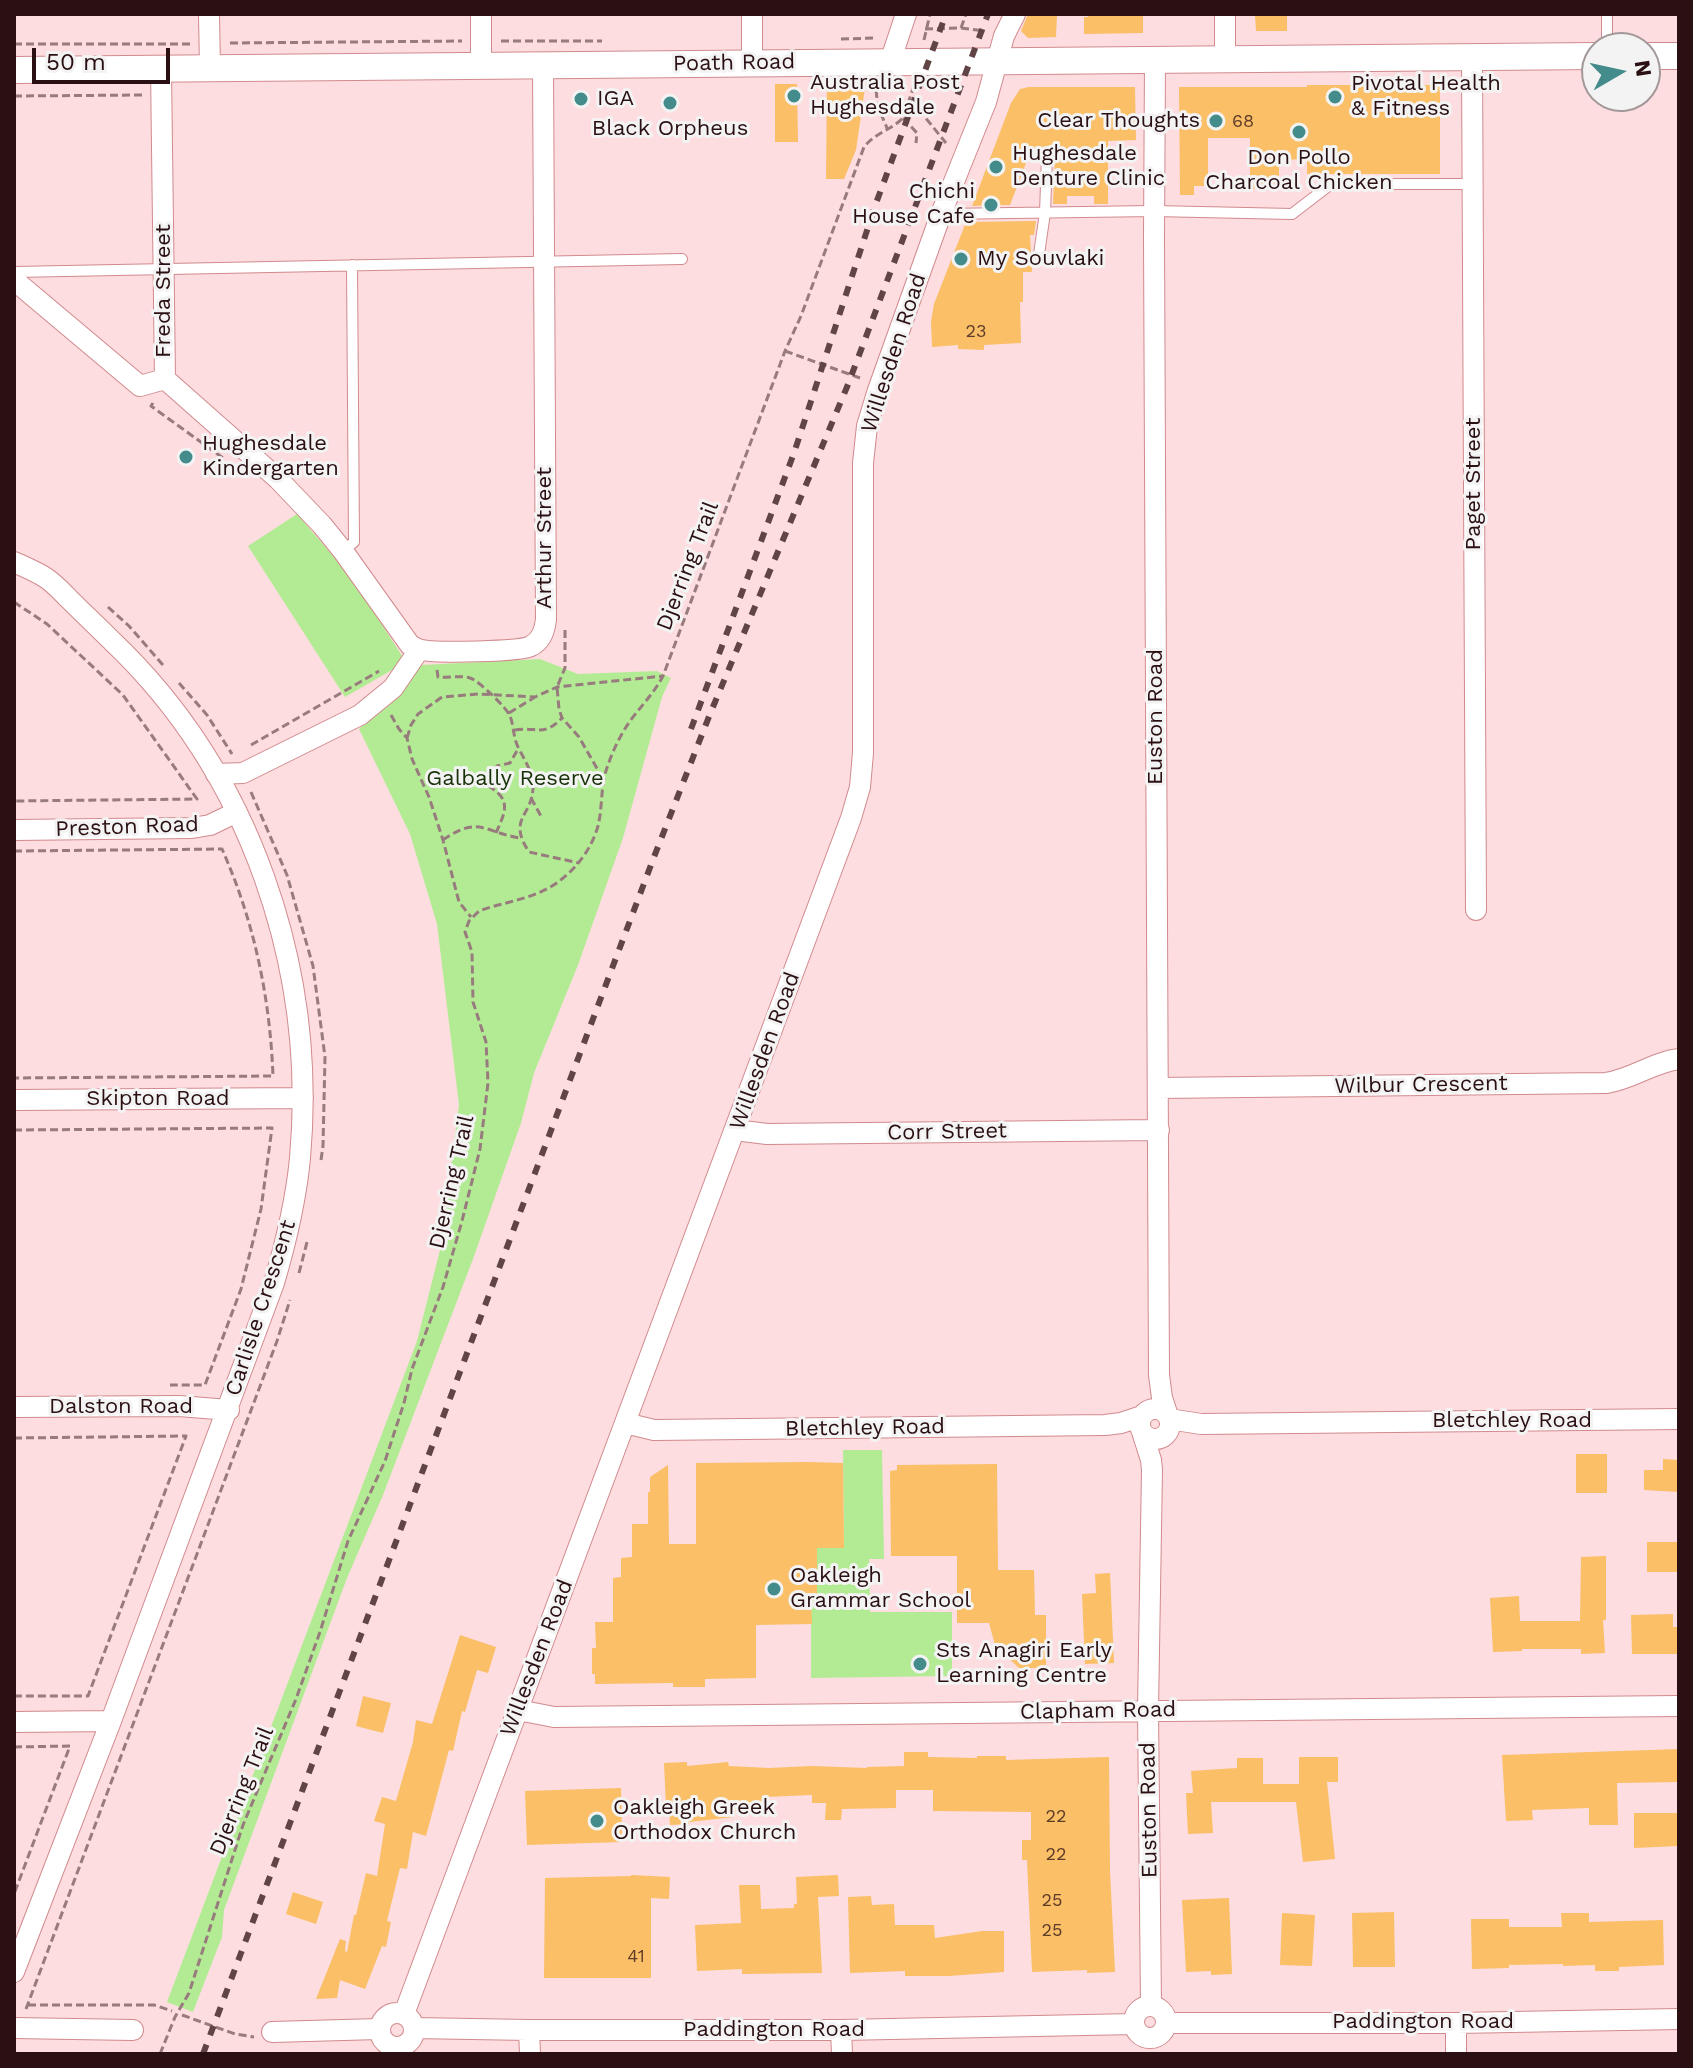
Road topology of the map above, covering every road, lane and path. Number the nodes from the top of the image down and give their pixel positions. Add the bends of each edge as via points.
1 (209, 14) edge
2 (481, 14) edge
3 (752, 14) edge
4 (930, 14) edge
5 (966, 14) edge
6 (1015, 14) edge
7 (1225, 14) edge
8 (910, 20) edge
9 (961, 28) junction
10 (926, 29) junction
11 (924, 36) dead end
12 (1004, 36) junction
13 (877, 38) dead end
14 (832, 39) dead end
15 (463, 41) dead end
16 (500, 41) dead end
17 (610, 41) dead end
18 (14, 44) edge
19 (210, 56) junction
20 (1581, 56) edge
21 (1472, 57) junction
22 (1225, 59) junction
23 (1155, 60) junction
24 (890, 62) junction
25 (997, 62) junction
26 (752, 63) junction
27 (543, 65) junction
28 (481, 66) junction
29 (14, 70) edge
30 (161, 82) junction
31 (915, 84) dead end
32 (876, 90) dead end
33 (14, 96) edge
34 (910, 99) junction
35 (903, 118) junction
36 (887, 128) junction
37 (916, 143) dead end
38 (946, 143) dead end
39 (1047, 156) dead end
40 (1473, 184) junction
41 (1154, 211) junction
42 (1045, 213) junction
43 (941, 214) junction
44 (1039, 254) dead end
45 (682, 259) dead end
46 (543, 262) junction
47 (352, 265) junction
48 (164, 268) junction
49 (14, 272) edge
50 (14, 280) edge
51 (785, 351) junction
52 (861, 378) dead end
53 (165, 379) junction
54 (343, 551) junction
55 (14, 562) edge
56 (14, 602) edge
57 (106, 606) dead end
58 (565, 623) dead end
59 (419, 650) junction
60 (437, 665) dead end
61 (380, 670) dead end
62 (168, 671) dead end
63 (663, 676) junction
64 (178, 682) dead end
65 (557, 687) junction
66 (492, 696) junction
67 (535, 697) junction
68 (386, 705) dead end
69 (509, 713) junction
70 (562, 718) junction
71 (514, 731) junction
72 (407, 738) junction
73 (247, 748) dead end
74 (519, 748) junction
75 (233, 756) dead end
76 (216, 774) junction
77 (603, 779) junction
78 (531, 798) junction
79 (14, 801) edge
80 (237, 812) junction
81 (542, 818) dead end
82 (14, 830) edge
83 (496, 833) junction
84 (520, 838) junction
85 (443, 840) junction
86 (14, 851) edge
87 (579, 863) junction
88 (1476, 910) dead end
89 (471, 917) junction
90 (1679, 1059) edge
91 (14, 1078) edge
92 (1158, 1088) junction
93 (303, 1098) junction
94 (14, 1100) edge
95 (14, 1130) edge
96 (735, 1130) junction
97 (1159, 1130) junction
98 (1159, 1375) junction
99 (157, 1385) dead end
100 (14, 1407) edge
101 (229, 1410) junction
102 (1679, 1419) edge
103 (625, 1423) junction
104 (1142, 1424) junction
105 (1168, 1426) junction
106 (14, 1438) edge
107 (1152, 1470) junction
108 (14, 1696) edge
109 (1679, 1706) edge
110 (518, 1710) junction
111 (1148, 1710) junction
112 (111, 1721) junction
113 (14, 1722) edge
114 (14, 1747) edge
115 (14, 1894) edge
116 (14, 1972) edge
117 (28, 2005) dead end
118 (1151, 2006) junction
119 (172, 2011) dead end
120 (182, 2015) dead end
121 (1679, 2019) edge
122 (409, 2021) junction
123 (1167, 2023) junction
124 (1456, 2023) junction
125 (1134, 2024) junction
126 (14, 2028) edge
127 (133, 2030) dead end
128 (529, 2030) junction
129 (841, 2030) junction
130 (272, 2032) joint
131 (385, 2043) edge
132 (1152, 2046) edge
133 (160, 2054) edge
134 (530, 2054) edge
135 (842, 2054) edge
136 (1456, 2054) edge

1 - 19 street
2 - 28 street
3 - 26 street
4 - 10 path
5 - 9 path
6 - 12 street, Willesden Road
7 - 22 street
8 - 10 path
8 - 24 street
9 - 10 path
9 - 12 path
10 - 11 path
12 - 25 street, Willesden Road
13 - 14 path
15 - 19 path
16 - 17 path
18 - 19 path
19 - 28 street, Poath Road
19 - 30 street, Poath Road
20 - 21 street, Poath Road
21 - 22 street, Poath Road
21 - 40 street, Paget Street
22 - 23 street, Poath Road
23 - 25 street, Poath Road
23 - 41 street, Euston Road
24 - 25 street, Poath Road
24 - 26 street, Poath Road
25 - 43 street, Willesden Road
26 - 27 street, Poath Road
27 - 28 street, Poath Road
27 - 46 street, Arthur Street
29 - 30 street, Poath Road
30 - 33 path
30 - 48 street, Freda Street
31 - 34 path
32 - 36 path
34 - 35 path
34 - 38 path
35 - 36 path, Djerring Trail
35 - 37 path via 917,133
36 - 51 path, Djerring Trail via 864,147
39 - 42 lane
40 - 41 lane via 1331,184 1292,214
40 - 88 street, Paget Street
41 - 42 lane
41 - 92 street, Euston Road
42 - 43 lane
42 - 44 lane
43 - 96 street, Willesden Road via 867,426 860,787
45 - 46 lane
46 - 47 lane
46 - 59 street, Arthur Street via 545,628 535,643 518,650
47 - 48 lane
47 - 54 lane via 354,542
48 - 49 lane
48 - 53 street, Freda Street
50 - 53 street via 140,386
51 - 52 path
51 - 63 path, Djerring Trail
53 - 54 street, Freda Street via 278,479
54 - 59 street, Freda Street via 405,639
55 - 76 street, Carlisle Crescent via 48,579 133,660 172,706
56 - 79 path via 47,624 123,695 197,799
57 - 62 path
58 - 65 path via 565,668
59 - 76 street via 393,688 360,715 243,773
60 - 66 path via 438,677 470,678
61 - 73 path
63 - 65 path
63 - 77 path, Djerring Trail via 628,724
64 - 75 path
65 - 67 path
65 - 70 path
66 - 67 path
66 - 69 path
66 - 72 path via 442,697 418,714
67 - 69 path
68 - 72 path
69 - 71 path
70 - 71 path via 544,731
70 - 77 path
71 - 74 path
72 - 85 path
74 - 78 path via 532,774
74 - 83 path via 510,763 490,774 490,787 505,807
76 - 80 street, Carlisle Crescent
77 - 87 path, Djerring Trail via 599,823
78 - 81 path
78 - 84 path
80 - 82 street, Preston Road via 192,828
80 - 93 street, Carlisle Crescent via 274,905 290,963
83 - 84 path
83 - 85 path via 465,827
84 - 87 path via 529,852
85 - 89 path via 459,902
86 - 91 path via 222,849 263,979 273,1076
87 - 89 path, Djerring Trail via 541,892
89 - 133 path, Djerring Trail via 465,932 472,952 473,1002 486,1042 487,1095 480,1149 451,1260 385,1461 348,1541 300,1689 243,1825 189,1993
90 - 92 street, Wilbur Crescent via 1606,1083
92 - 97 street, Euston Road
93 - 94 street, Skipton Road
93 - 101 street, Carlisle Crescent via 289,1229
95 - 99 path via 272,1128 261,1209 241,1289 205,1385
96 - 97 street, Corr Street
96 - 103 street, Willesden Road
97 - 98 street, Euston Road
98 - 104 street, Euston Road
98 - 105 street, Euston Road
100 - 101 street, Dalston Road
101 - 112 street, Carlisle Crescent
102 - 105 street, Bletchley Road
103 - 104 street, Bletchley Road via 654,1430
103 - 110 street, Willesden Road
104 - 105 street via 1156,1440
104 - 105 street via 1156,1409
104 - 107 street, Euston Road
105 - 107 street, Euston Road
106 - 108 path via 186,1436 88,1696
107 - 111 street, Euston Road
109 - 111 street, Clapham Road
110 - 111 street, Clapham Road via 554,1717
110 - 122 street, Willesden Road
111 - 118 street, Euston Road
112 - 113 street
112 - 116 street, Carlisle Crescent
114 - 115 path via 70,1746
117 - 119 path via 154,2005
118 - 123 street via 1161,2009
118 - 125 street via 1137,2013
120 - 130 path via 259,2039
121 - 124 street, Paddington Road
122 - 128 street, Paddington Road
122 - 131 street via 411,2040 403,2047
122 - 131 street via 397,2013 381,2022
123 - 124 street, Paddington Road
123 - 132 street
124 - 136 street
125 - 129 street, Paddington Road
125 - 132 street
126 - 127 street
128 - 129 street, Paddington Road
128 - 134 street
129 - 135 street
130 - 131 street

